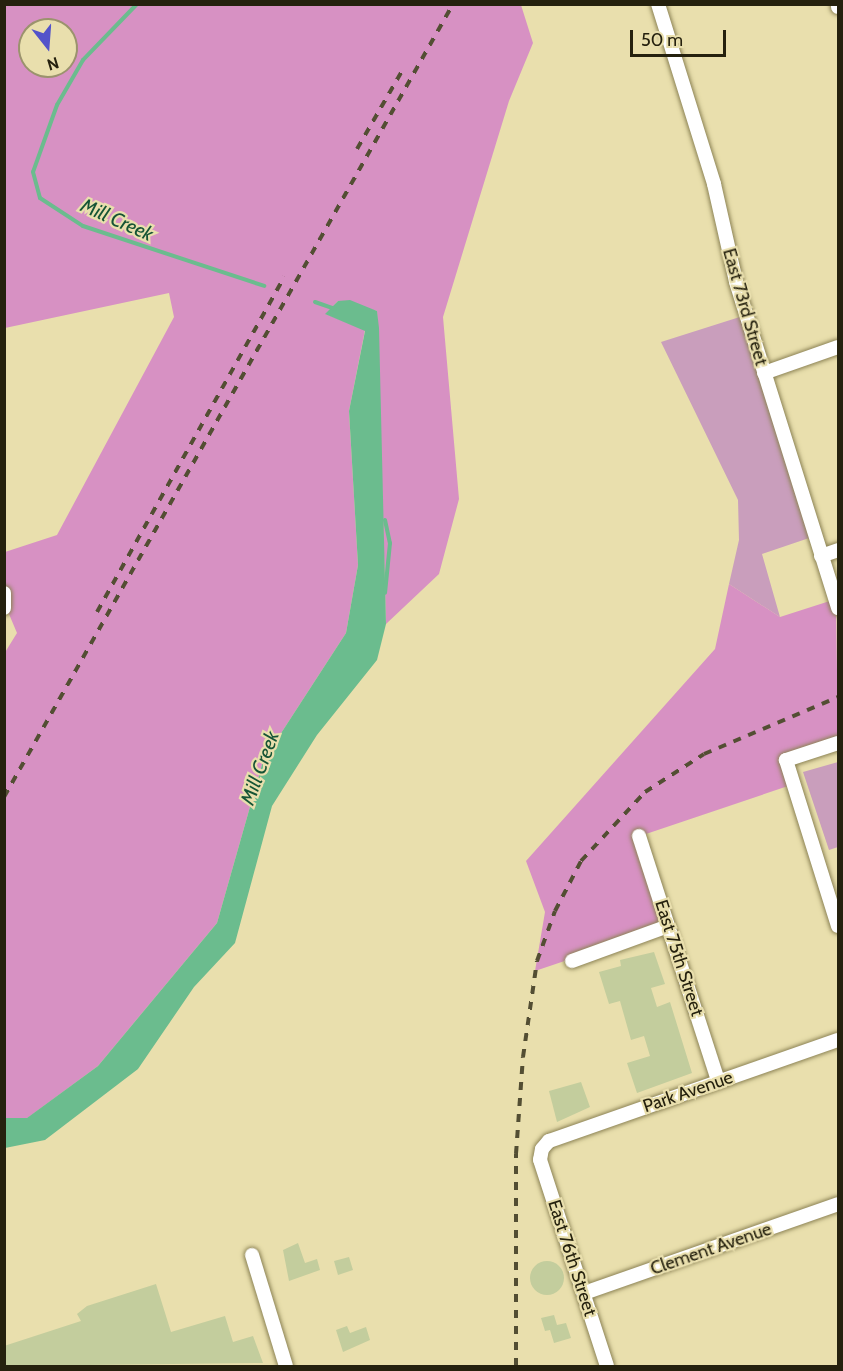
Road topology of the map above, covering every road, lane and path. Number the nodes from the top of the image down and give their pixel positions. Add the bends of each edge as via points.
1 (658, 4) edge
2 (838, 347) edge
3 (764, 373) junction
4 (838, 550) edge
5 (821, 556) junction
6 (838, 608) edge
7 (838, 743) edge
8 (639, 836) dead end
9 (668, 926) junction
10 (838, 926) edge
11 (572, 961) dead end
12 (838, 1040) edge
13 (718, 1081) junction
14 (542, 1149) joint
15 (838, 1204) edge
16 (252, 1255) dead end
17 (584, 1293) junction
18 (286, 1366) edge
19 (607, 1366) edge

1 - 3 street, East 73rd Street via 714,184
2 - 3 street
3 - 5 street, East 73rd Street
4 - 5 street
5 - 6 street, East 73rd Street
7 - 10 street via 786,760
8 - 9 street, East 75th Street
9 - 11 street
9 - 13 street, East 75th Street
12 - 13 street, Park Avenue
13 - 14 street, Park Avenue via 549,1141
14 - 17 street, East 76th Street via 540,1160
15 - 17 street, Clement Avenue
16 - 18 street
17 - 19 street, East 76th Street

